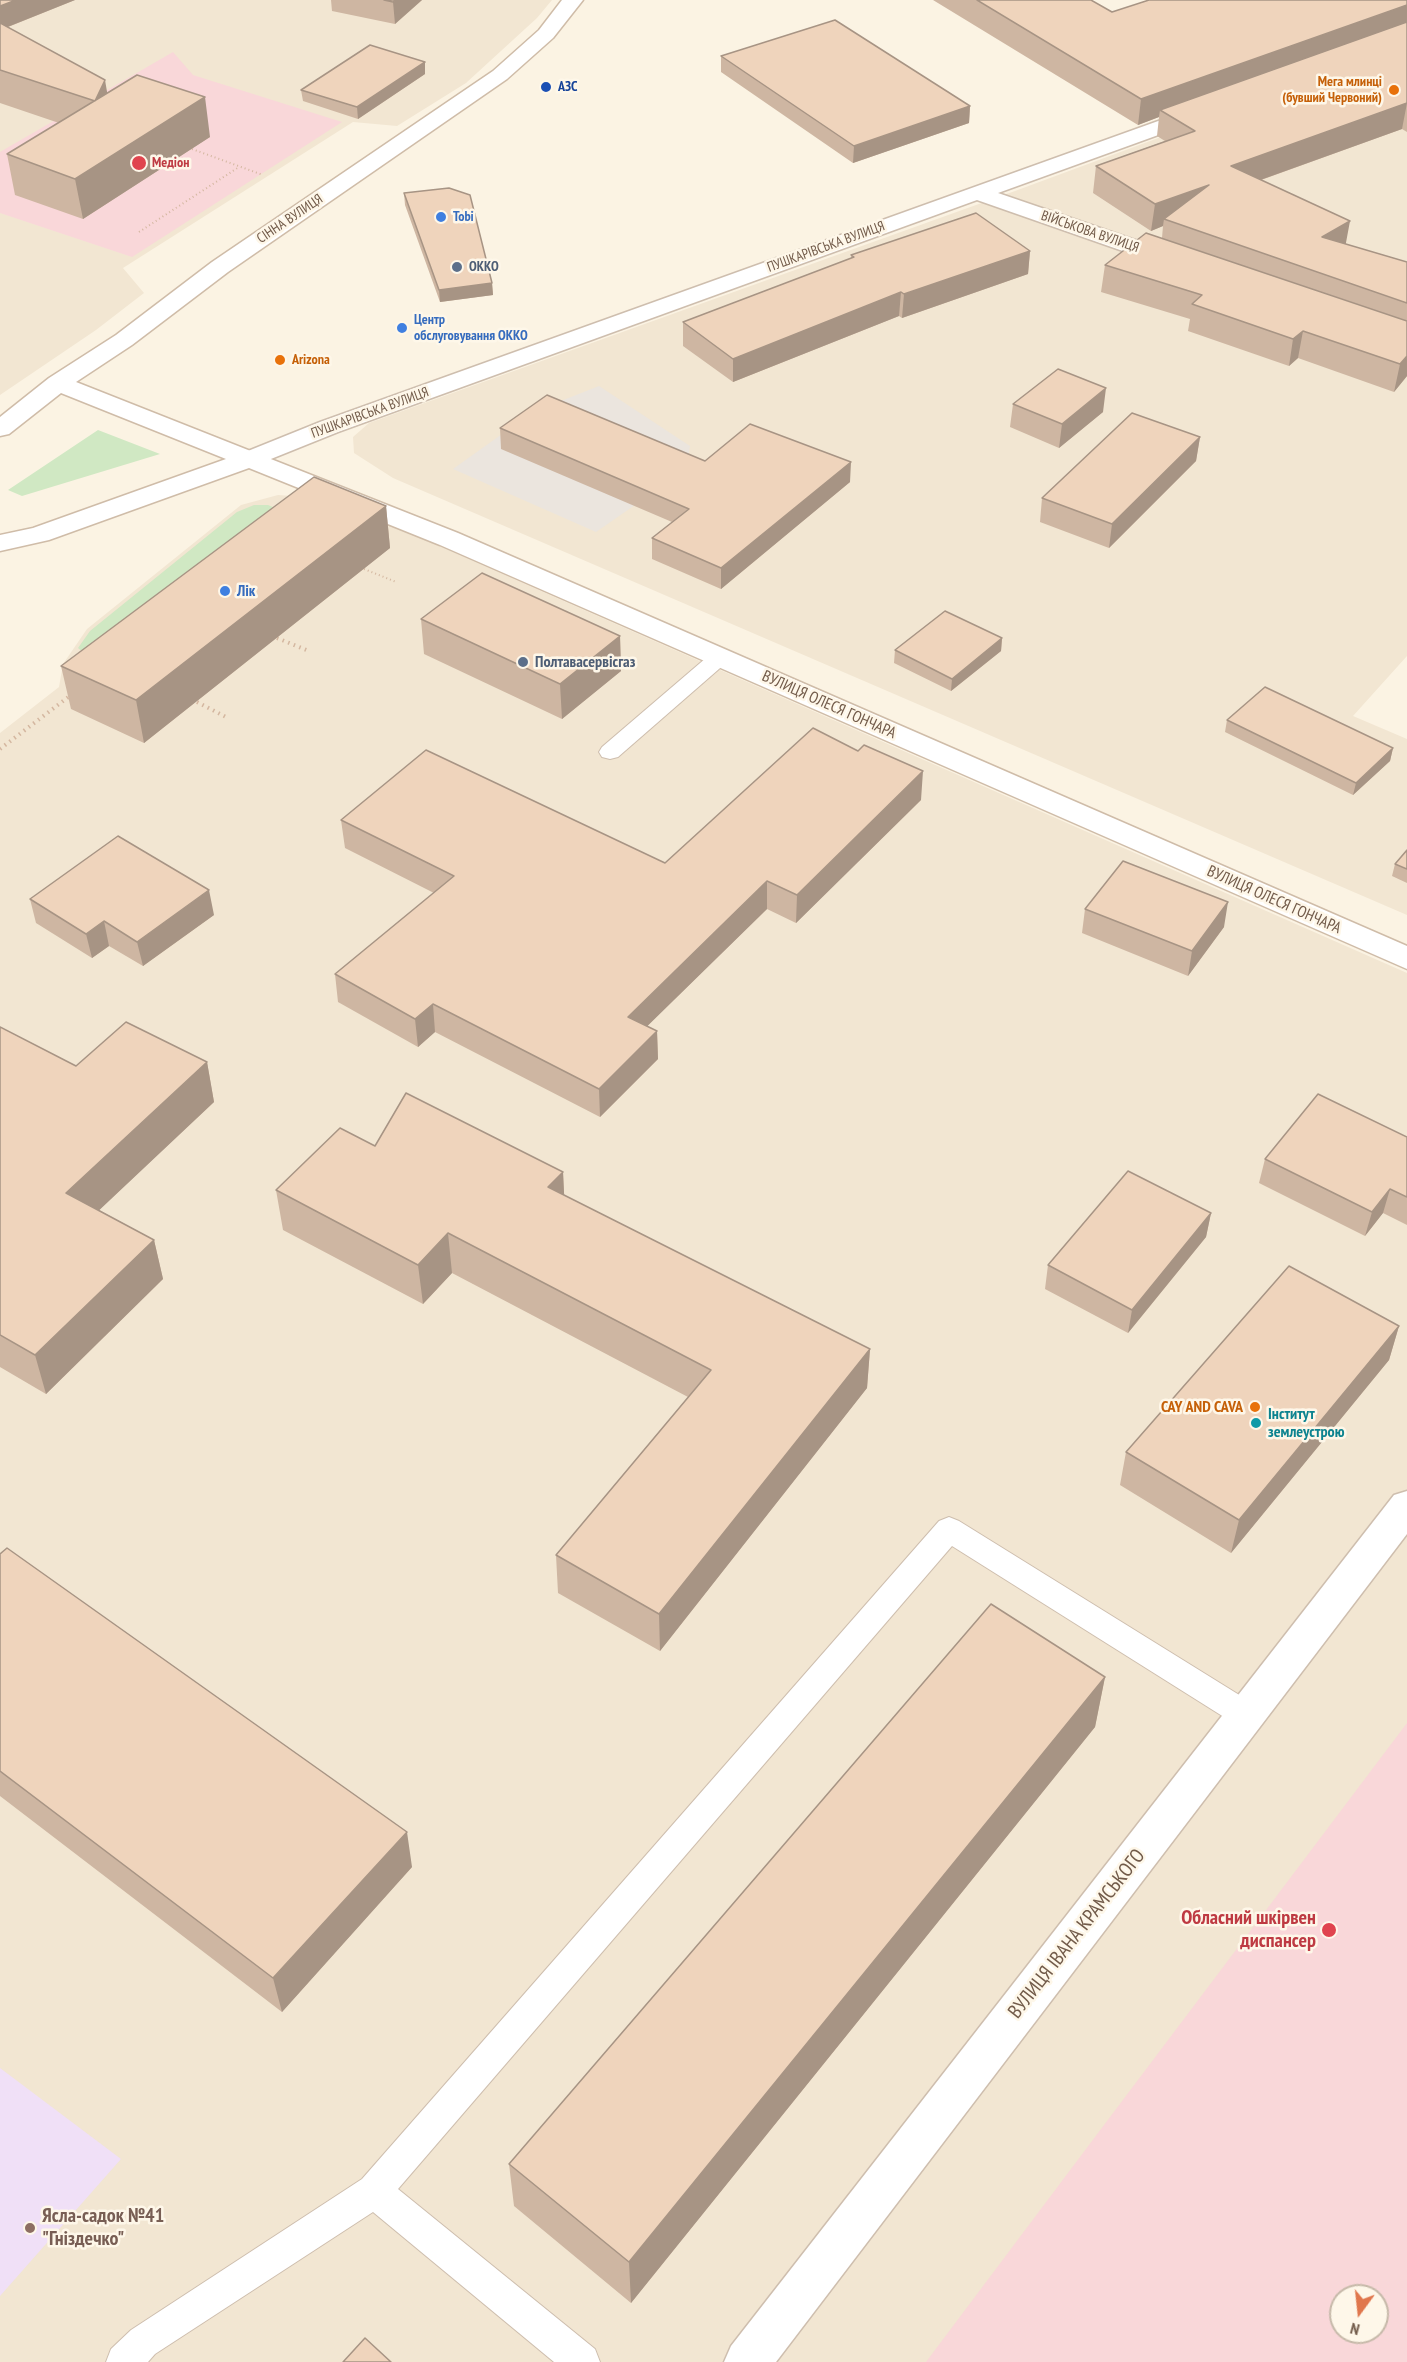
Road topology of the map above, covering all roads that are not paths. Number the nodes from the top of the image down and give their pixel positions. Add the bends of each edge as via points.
1 (573, 0) edge
2 (1219, 104) edge
3 (976, 193) junction
4 (1192, 267) edge
5 (58, 383) junction
6 (0, 429) edge
7 (247, 460) junction
8 (0, 543) edge
9 (720, 657) junction
10 (610, 752) dead end
11 (1407, 958) edge
12 (1407, 1506) edge
13 (1246, 1715) junction
14 (375, 2191) junction
15 (124, 2362) edge
16 (582, 2362) edge
17 (747, 2362) edge

1 - 5 main road, СІННА ВУЛИЦЯ via 546,34 500,75
2 - 3 main road, ПУШКАРІВСЬКА ВУЛИЦЯ
3 - 4 main road, ВІЙСЬКОВА ВУЛИЦЯ
3 - 7 main road, ПУШКАРІВСЬКА ВУЛИЦЯ
5 - 6 main road, СІННА ВУЛИЦЯ
5 - 7 main road, ВУЛИЦЯ ОЛЕСЯ ГОНЧАРА
7 - 8 main road, ПУШКАРІВСЬКА ВУЛИЦЯ via 40,534
7 - 9 main road, ВУЛИЦЯ ОЛЕСЯ ГОНЧАРА via 449,539
9 - 10 lane
9 - 11 main road, ВУЛИЦЯ ОЛЕСЯ ГОНЧАРА
12 - 13 main road, ВУЛИЦЯ ІВАНА КРАМСЬКОГО
13 - 14 lane via 949,1529
13 - 17 main road, ВУЛИЦЯ ІВАНА КРАМСЬКОГО
14 - 15 lane via 143,2342
14 - 16 lane

